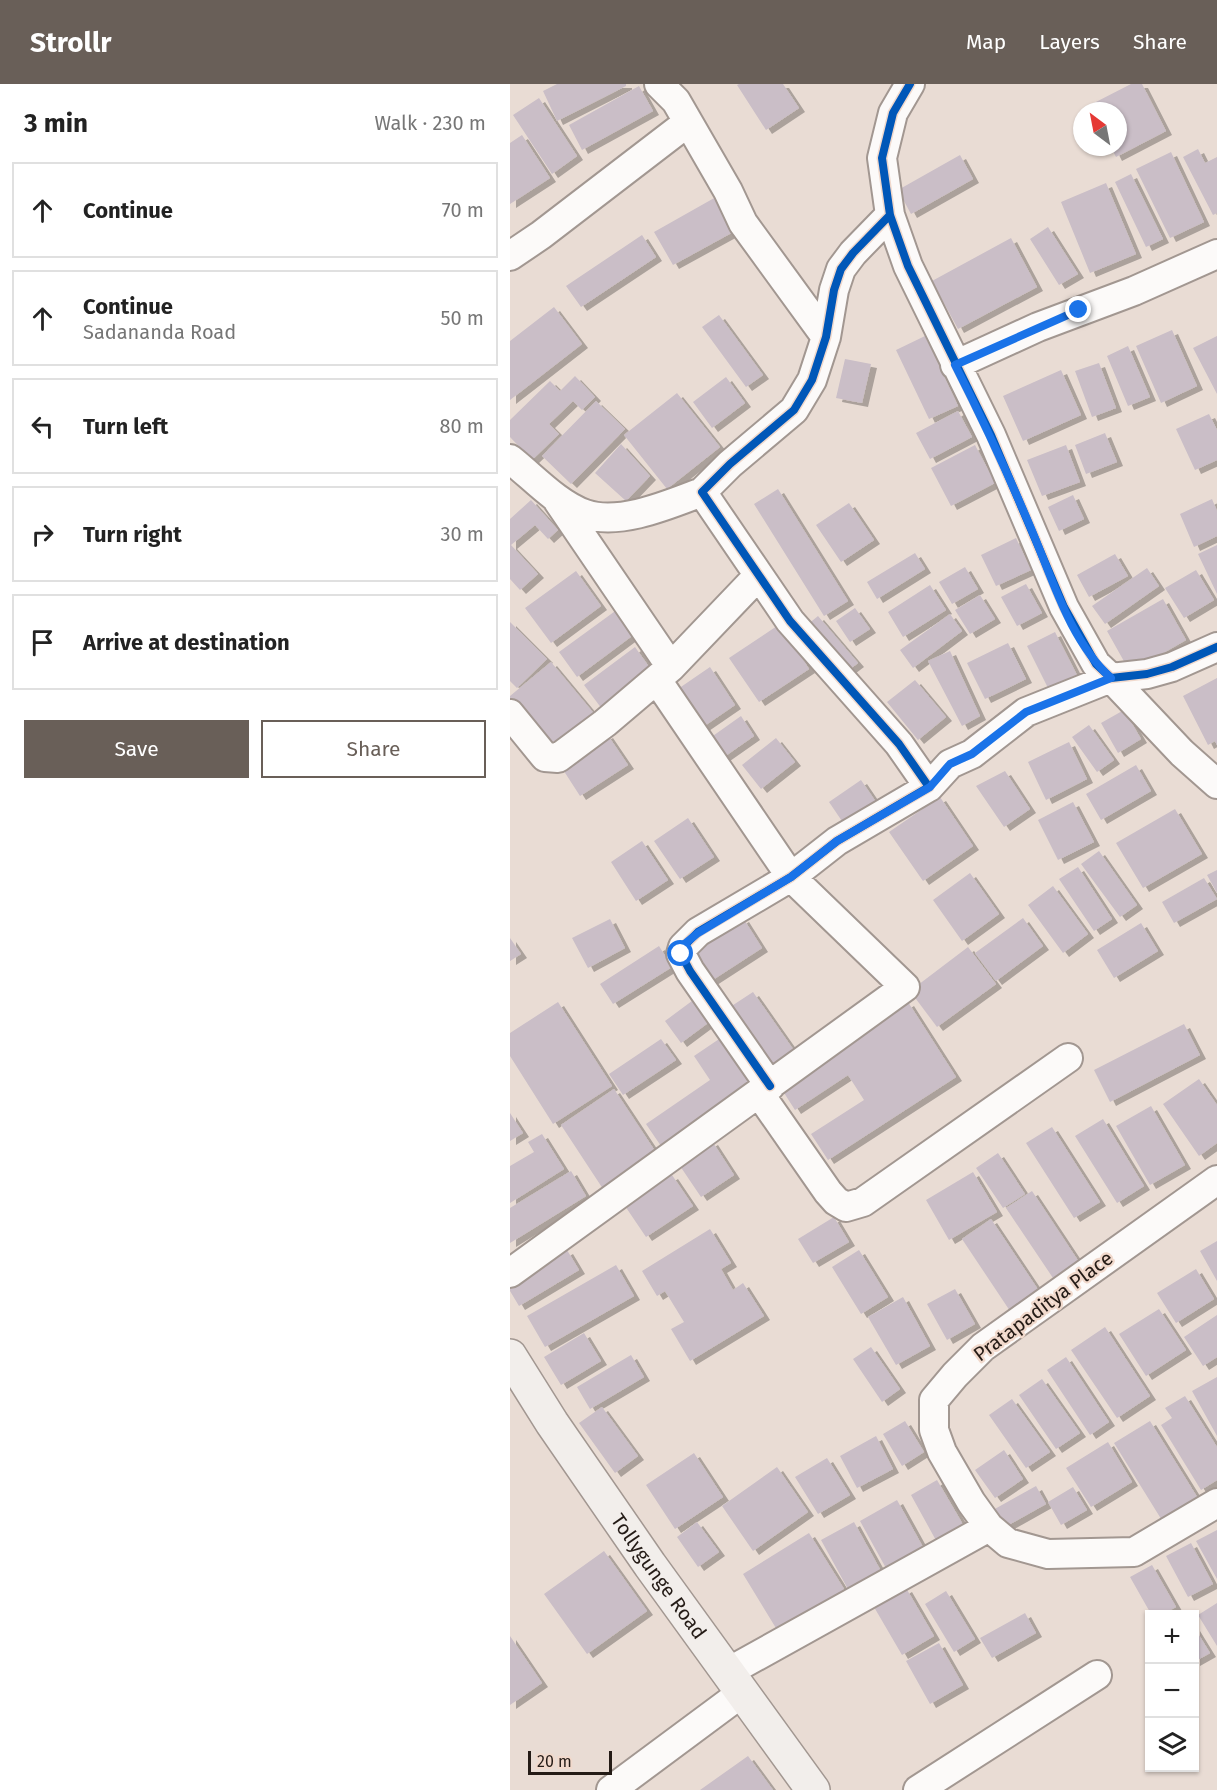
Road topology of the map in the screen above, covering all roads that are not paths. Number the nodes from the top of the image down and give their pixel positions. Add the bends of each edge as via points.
1 (659, 84) edge
2 (910, 84) edge
3 (687, 123) junction
4 (891, 215) junction
5 (1217, 254) edge
6 (510, 256) edge
7 (826, 337) junction
8 (955, 365) junction
9 (510, 459) edge
10 (702, 492) junction
11 (555, 496) junction
12 (758, 576) junction
13 (1217, 647) edge
14 (664, 673) junction
15 (1111, 678) junction
16 (510, 714) edge
17 (1217, 784) edge
18 (930, 787) junction
19 (791, 877) junction
20 (1068, 1059) dead end
21 (765, 1090) junction
22 (1217, 1180) edge
23 (510, 1273) edge
24 (510, 1356) edge
25 (1217, 1503) edge
26 (990, 1527) junction
27 (1097, 1675) dead end
28 (735, 1682) junction
29 (806, 1788) edge
30 (611, 1790) edge
31 (918, 1790) edge

1 - 3 street via 676,101
2 - 4 street via 893,113 882,158
3 - 6 street
3 - 7 street via 728,191 742,223
4 - 7 street via 841,269
4 - 8 street via 908,266
5 - 8 street
7 - 10 street via 812,380 794,410
8 - 15 street via 991,435 1064,607 1096,664
9 - 11 street
10 - 11 street via 618,517 586,514
10 - 12 street
11 - 14 street
12 - 14 street
12 - 18 street via 790,621 899,744
13 - 15 street via 1155,672
14 - 16 street via 558,758 545,757
14 - 19 street
15 - 17 street
15 - 18 street via 1026,712 972,754 950,764
18 - 19 street via 837,841
19 - 21 street via 698,933 682,946 681,954
19 - 21 street via 904,987
20 - 21 street via 863,1202 846,1207 828,1192
21 - 23 street
22 - 26 street, Pratapaditya Place via 983,1347 934,1400 934,1430 942,1452
24 - 28 street, Tollygunge Road via 643,1555
25 - 26 street, Pratapaditya Place via 1134,1552 1048,1554 1008,1543
26 - 28 street
27 - 31 street
28 - 29 street, Tollygunge Road
28 - 30 street

